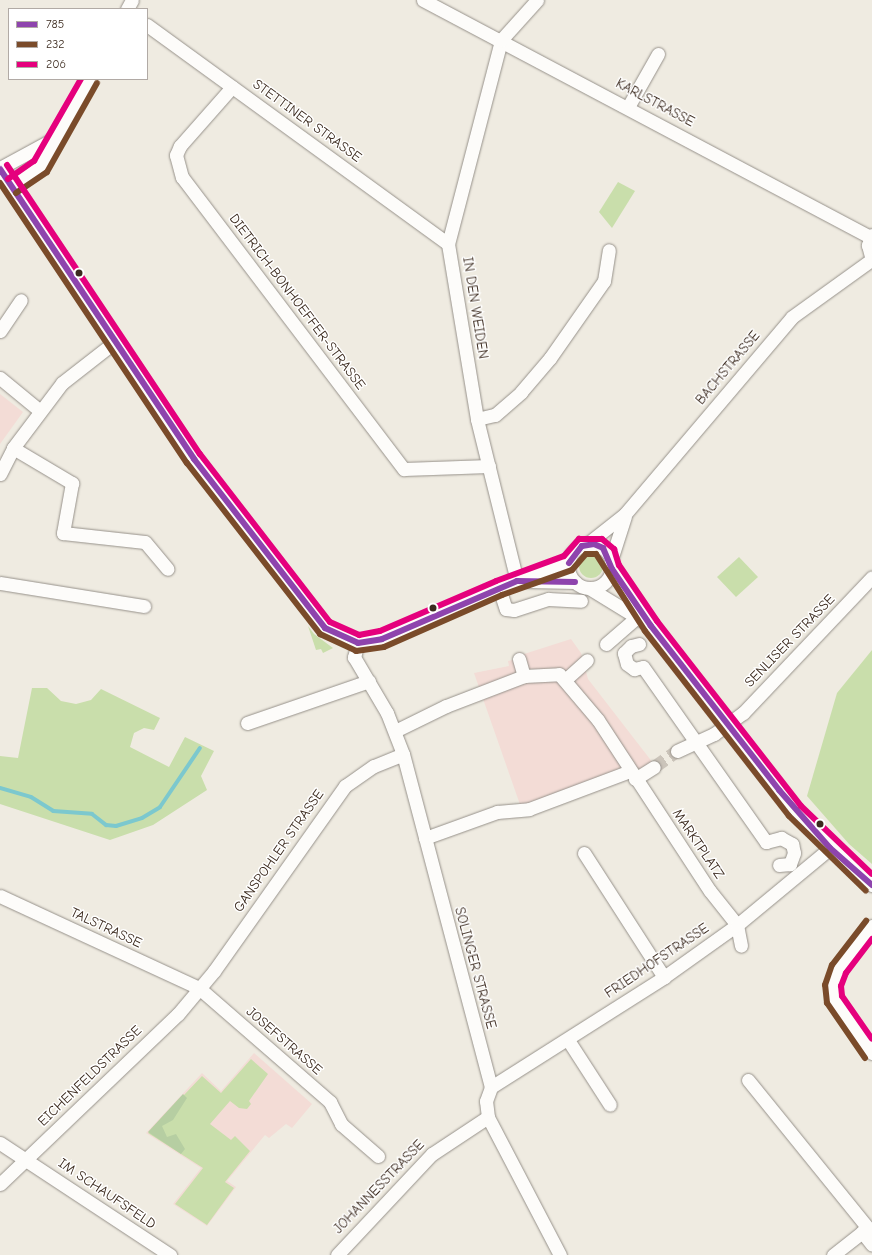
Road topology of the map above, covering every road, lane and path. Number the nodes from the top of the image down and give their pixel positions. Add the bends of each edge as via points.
1 (423, 0) edge
2 (537, 0) edge
3 (148, 26) edge
4 (501, 40) junction
5 (658, 54) dead end
6 (89, 80) edge
7 (232, 87) junction
8 (628, 107) junction
9 (59, 136) junction
10 (0, 168) edge
11 (12, 186) junction
12 (871, 236) edge
13 (448, 244) junction
14 (609, 250) dead end
15 (872, 260) edge
16 (21, 300) dead end
17 (0, 331) edge
18 (116, 341) junction
19 (0, 378) edge
20 (39, 410) junction
21 (477, 419) junction
22 (13, 448) junction
23 (489, 466) junction
24 (0, 474) edge
25 (625, 514) junction
26 (587, 544) junction
27 (569, 563) junction
28 (612, 564) junction
29 (168, 569) dead end
30 (872, 577) edge
31 (517, 581) junction
32 (575, 582) junction
33 (0, 583) edge
34 (498, 588) junction
35 (590, 588) junction
36 (581, 601) dead end
37 (144, 606) dead end
38 (635, 619) junction
39 (650, 626) junction
40 (358, 643) junction
41 (606, 644) dead end
42 (639, 644) dead end
43 (519, 658) dead end
44 (587, 660) dead end
45 (524, 676) junction
46 (566, 679) junction
47 (369, 681) junction
48 (247, 723) dead end
49 (730, 724) junction
50 (395, 731) junction
51 (698, 741) junction
52 (677, 751) tunnel mouth
53 (403, 754) junction
54 (654, 767) tunnel mouth
55 (633, 775) junction
56 (425, 838) junction
57 (830, 848) junction
58 (584, 852) dead end
59 (780, 865) dead end
60 (872, 885) edge
61 (0, 896) edge
62 (737, 925) junction
63 (872, 926) edge
64 (741, 946) dead end
65 (664, 977) junction
66 (199, 988) junction
67 (568, 1040) junction
68 (872, 1053) edge
69 (748, 1080) dead end
70 (491, 1087) junction
71 (610, 1105) dead end
72 (488, 1117) junction
73 (0, 1143) edge
74 (378, 1156) dead end
75 (27, 1159) junction
76 (0, 1184) edge
77 (862, 1232) junction
78 (872, 1244) edge
79 (170, 1255) edge
80 (337, 1255) edge
81 (560, 1255) edge
82 (833, 1255) edge

1 - 4 street, KARLSTRASSE
2 - 4 street
3 - 7 street, STETTINER STRASSE
4 - 8 street, KARLSTRASSE
4 - 13 street, IN DEN WEIDEN
5 - 8 street
6 - 9 street
7 - 13 street, STETTINER STRASSE
7 - 23 street, DIETRICH-BONHOEFFER-STRASSE via 180,146 176,155 182,177 404,469
8 - 12 street, KARLSTRASSE
9 - 10 street
9 - 11 street via 40,167
10 - 11 street
11 - 18 street
12 - 15 street via 868,245
13 - 21 street, IN DEN WEIDEN
14 - 21 street via 604,281 550,358 521,392 496,415
15 - 25 street, BACHSTRASSE via 792,317
16 - 17 street
18 - 20 street via 62,383
18 - 40 street via 194,459 314,616 325,628
19 - 20 street
20 - 22 street
21 - 23 street, IN DEN WEIDEN
22 - 24 street
22 - 29 street via 72,483 63,533 145,542
23 - 31 street, IN DEN WEIDEN
25 - 26 street, BACHSTRASSE
25 - 28 street, BACHSTRASSE
26 - 27 street via 576,550
26 - 28 street via 603,548
27 - 31 street
27 - 32 street
28 - 35 street via 607,580
28 - 39 street
30 - 49 street, SENLISER STRASSE
31 - 32 street
31 - 34 street
32 - 35 street
33 - 37 street
34 - 36 street via 506,609 514,610 548,599
34 - 40 street via 401,633
35 - 38 street
38 - 39 street
38 - 41 street
39 - 49 street
40 - 47 street, SOLINGER STRASSE via 354,657
42 - 51 street via 630,646 624,653 627,664 634,669 643,667
43 - 45 street
44 - 46 street
45 - 46 street via 544,672
45 - 50 street via 446,706
46 - 55 street, MARKTPLATZ
47 - 48 street
47 - 50 street, SOLINGER STRASSE
49 - 51 street, SENLISER STRASSE
49 - 57 street via 795,811
50 - 53 street, SOLINGER STRASSE
51 - 52 street, SENLISER STRASSE
51 - 59 street via 766,842 781,838 792,844 794,853 790,864
53 - 56 street, SOLINGER STRASSE
53 - 66 street, GANSPOHLER STRASSE via 358,775 337,796
54 - 55 street
55 - 56 street via 529,809 497,812
55 - 62 street, MARKTPLATZ via 710,891
56 - 70 street, SOLINGER STRASSE
57 - 60 street
57 - 62 street, FRIEDHOFSTRASSE
58 - 65 street
61 - 66 street, TALSTRASSE
62 - 64 street
62 - 65 street, FRIEDHOFSTRASSE
63 - 68 street via 839,969 833,985 834,999
65 - 67 street, FRIEDHOFSTRASSE
66 - 74 street, JOSEFSTRASSE via 330,1102 341,1124
66 - 75 street, EICHENFELDSTRASSE via 178,1014
67 - 70 street, FRIEDHOFSTRASSE
67 - 71 street
69 - 77 street via 868,1228
70 - 72 street, SOLINGER STRASSE via 486,1101
72 - 80 street, JOHANNESSTRASSE via 432,1154
72 - 81 street, SOLINGER STRASSE
73 - 75 street, IM SCHAUFSFELD
75 - 76 street, EICHENFELDSTRASSE
75 - 79 street, IM SCHAUFSFELD
77 - 78 street
77 - 82 street

